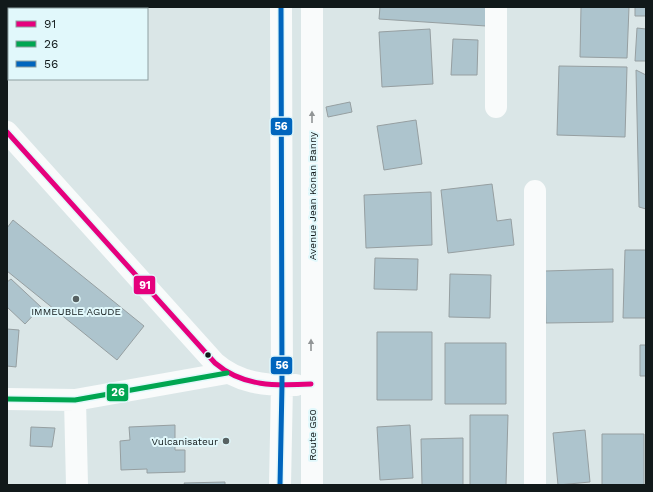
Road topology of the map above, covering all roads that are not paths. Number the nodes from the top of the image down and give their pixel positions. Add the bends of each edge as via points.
1 (281, 7) edge
2 (312, 7) edge
3 (496, 7) edge
4 (496, 107) dead end
5 (7, 132) edge
6 (535, 191) dead end
7 (227, 374) junction
8 (311, 384) junction
9 (282, 385) junction
10 (7, 399) edge
11 (75, 400) junction
12 (77, 485) edge
13 (280, 485) edge
14 (312, 485) edge
15 (535, 485) edge

1 - 9 street
8 -> 2 street, Avenue Jean Konan Banny
3 - 4 street
5 - 7 street
6 - 15 street
7 - 9 street via 247,381
7 - 11 street
8 - 9 street
8 - 14 street, Route G50
9 - 13 street
10 - 11 street
11 - 12 street

